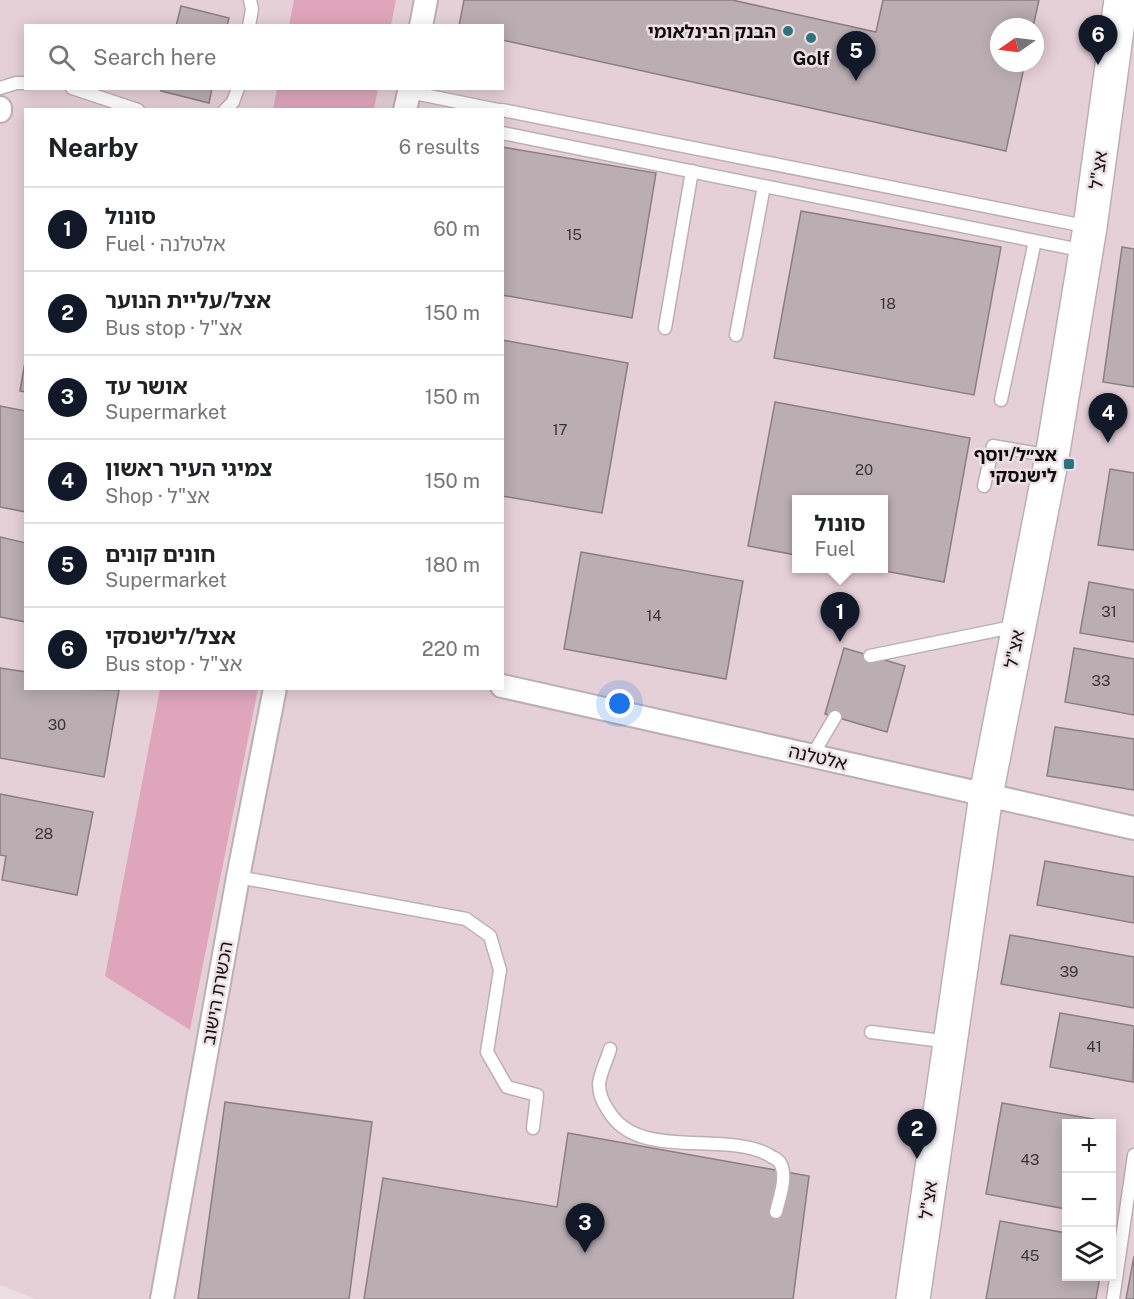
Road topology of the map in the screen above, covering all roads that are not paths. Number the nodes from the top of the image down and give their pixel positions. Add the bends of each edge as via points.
1 (250, 0) edge
2 (426, 0) edge
3 (1121, 0) edge
4 (249, 24) edge
5 (421, 24) edge
6 (24, 83) edge
7 (0, 88) edge
8 (78, 90) edge
9 (237, 90) edge
10 (408, 97) edge
11 (132, 108) edge
12 (227, 108) edge
13 (486, 108) edge
14 (504, 111) edge
15 (504, 133) edge
16 (692, 171) junction
17 (764, 186) junction
18 (1088, 239) junction
19 (1035, 241) junction
20 (664, 328) dead end
21 (736, 335) dead end
22 (1000, 400) dead end
23 (1052, 456) junction
24 (984, 486) dead end
25 (1018, 626) junction
26 (870, 656) dead end
27 (504, 686) edge
28 (275, 690) edge
29 (835, 717) dead end
30 (812, 756) junction
31 (986, 795) junction
32 (1134, 828) edge
33 (237, 877) junction
34 (871, 1032) dead end
35 (950, 1042) junction
36 (610, 1049) dead end
37 (533, 1128) dead end
38 (1134, 1155) edge
39 (776, 1212) dead end
40 (162, 1299) edge
41 (914, 1299) edge
42 (1113, 1299) edge

1 - 4 lane
2 - 5 street
3 - 18 street, אצ"ל
6 - 7 lane
8 - 11 lane
9 - 12 lane
10 - 13 lane
14 - 18 lane
15 - 16 lane
16 - 17 lane
16 - 20 lane
17 - 19 lane
17 - 21 lane
18 - 19 lane
18 - 23 street, אצ"ל
19 - 22 lane
23 - 24 lane via 993,446
23 - 25 street, אצ"ל
25 - 26 lane
25 - 31 street, אצ"ל
27 - 30 street, אלטלנה
28 - 33 street, הכשרת הישוב
29 - 30 lane
30 - 31 street, אלטלנה
31 - 32 street, אלטלנה
31 - 35 street, אצ"ל
33 - 37 lane via 466,919 490,936 500,970 487,1052 507,1087 537,1095
33 - 40 street, הכשרת הישוב
34 - 35 lane
35 - 41 street, אצ"ל
36 - 39 lane via 599,1084 614,1122 635,1134 668,1142 734,1146 769,1155 782,1168 783,1183
38 - 42 lane

